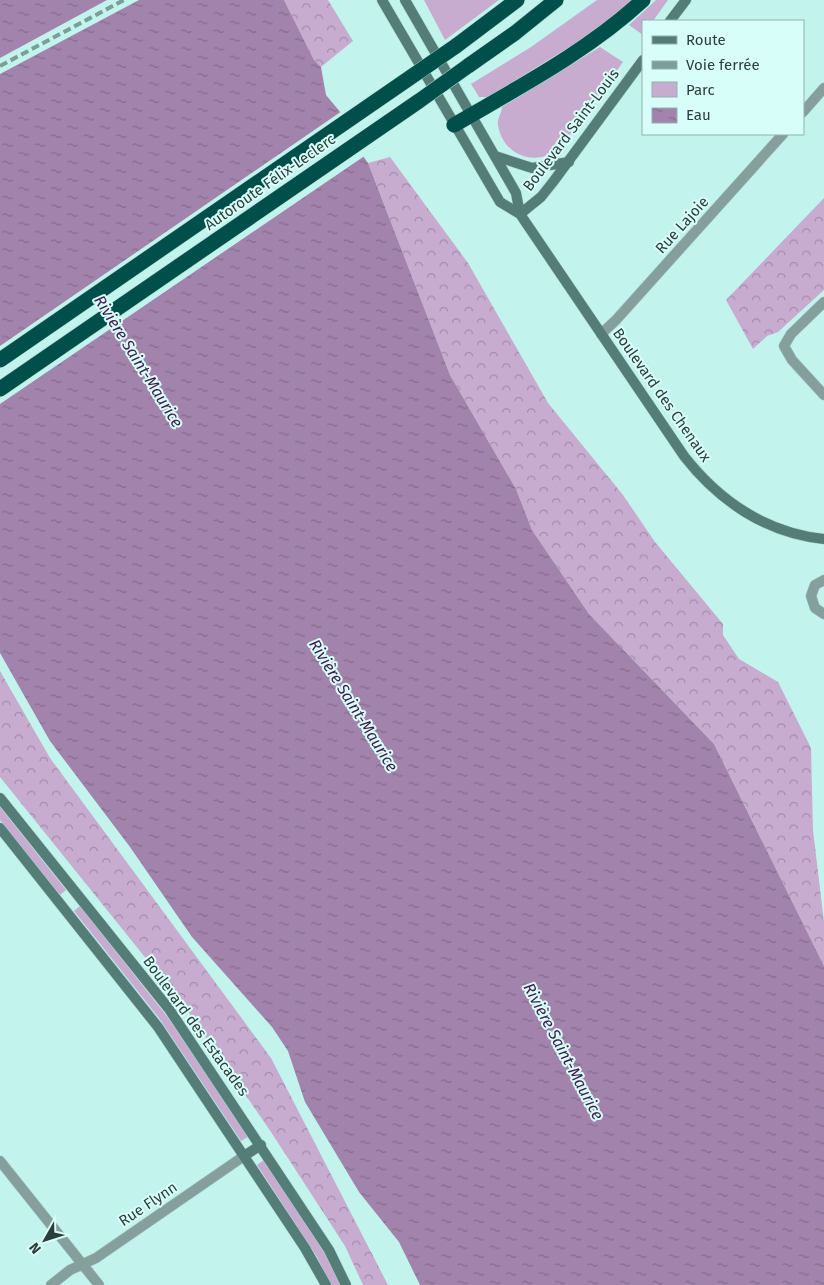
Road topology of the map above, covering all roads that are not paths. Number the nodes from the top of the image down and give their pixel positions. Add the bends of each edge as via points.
1 (382, 0) edge
2 (405, 0) edge
3 (517, 0) edge
4 (556, 0) edge
5 (643, 0) edge
6 (686, 0) edge
7 (671, 20) edge
8 (642, 61) edge
9 (824, 88) edge
10 (804, 111) edge
11 (472, 115) junction
12 (454, 125) junction
13 (782, 135) edge
14 (495, 156) junction
15 (569, 162) junction
16 (520, 214) junction
17 (824, 302) edge
18 (601, 334) junction
19 (0, 360) edge
20 (0, 389) edge
21 (824, 395) edge
22 (824, 539) edge
23 (824, 580) edge
24 (824, 614) edge
25 (0, 798) edge
26 (0, 828) edge
27 (261, 1145) junction
28 (244, 1156) junction
29 (0, 1161) edge
30 (82, 1264) junction
31 (51, 1285) edge
32 (99, 1285) edge
33 (326, 1285) edge
34 (346, 1285) edge

1 - 12 street, Boulevard des Chenaux
2 - 11 street, Boulevard des Chenaux
3 - 19 highway, Autoroute Félix-Leclerc, bridge via 456,46
4 - 20 highway, Autoroute Félix-Leclerc, bridge via 468,66
5 - 11 highway via 585,46
6 - 7 street
8 - 15 street, Boulevard Saint-Louis
9 - 10 street
11 - 12 highway
11 - 14 street, Boulevard des Chenaux
12 - 16 street, Boulevard des Chenaux via 501,204
13 - 18 street, Rue Lajoie
14 - 15 street via 532,168
14 - 16 street, Boulevard des Chenaux via 516,193
15 - 16 street, Boulevard Saint-Louis via 541,197
16 - 18 street, Boulevard des Chenaux
17 - 21 street via 791,334 784,346 792,360
18 - 22 street, Boulevard des Chenaux via 684,456 707,484 757,519 786,531
23 - 24 street via 815,585 811,596 815,608
25 - 27 street, Boulevard des Estacades via 169,1009
26 - 28 street, Boulevard des Estacades via 155,1022
27 - 28 street, Rue Flynn
27 - 34 street, Boulevard des Estacades via 329,1250
28 - 30 street, Rue Flynn via 96,1258
28 - 33 street, Boulevard des Estacades
29 - 30 street
30 - 31 street, Rue Flynn
30 - 32 street

